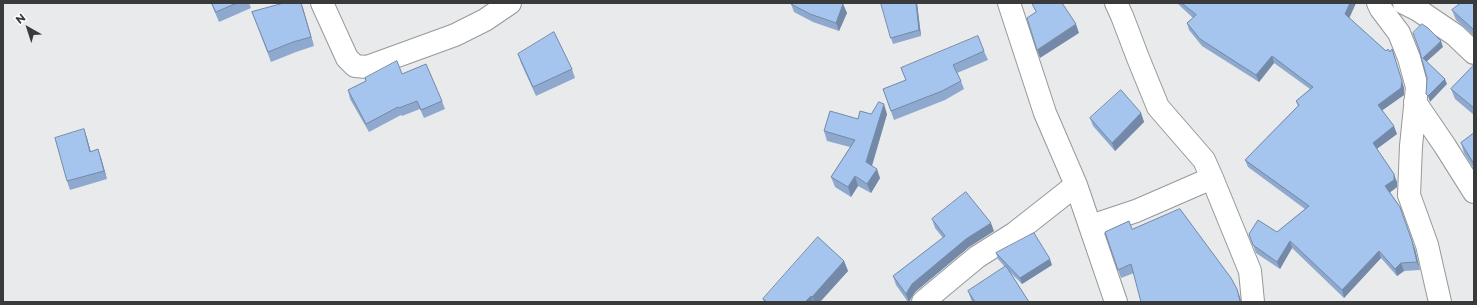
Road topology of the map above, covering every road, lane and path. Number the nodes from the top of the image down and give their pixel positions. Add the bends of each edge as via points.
1 (322, 3) edge
2 (510, 3) edge
3 (1009, 3) edge
4 (1116, 3) edge
5 (1378, 3) edge
6 (1404, 3) edge
7 (1474, 53) edge
8 (1415, 102) junction
9 (1212, 178) junction
10 (1076, 186) junction
11 (1474, 192) edge
12 (1091, 226) junction
13 (923, 302) edge
14 (1116, 302) edge
15 (1253, 302) edge
16 (1440, 302) edge

1 - 2 street via 347,58 355,66 367,67 455,35 485,20
3 - 10 street via 1045,113
4 - 9 street via 1158,107 1204,160
5 - 8 street via 1399,33 1409,58 1417,86
6 - 7 street via 1455,35
8 - 11 street
8 - 16 street via 1410,194 1427,245
9 - 12 street via 1136,212
9 - 15 street via 1250,271
10 - 12 street
10 - 13 street via 1015,233 977,256
12 - 14 street

